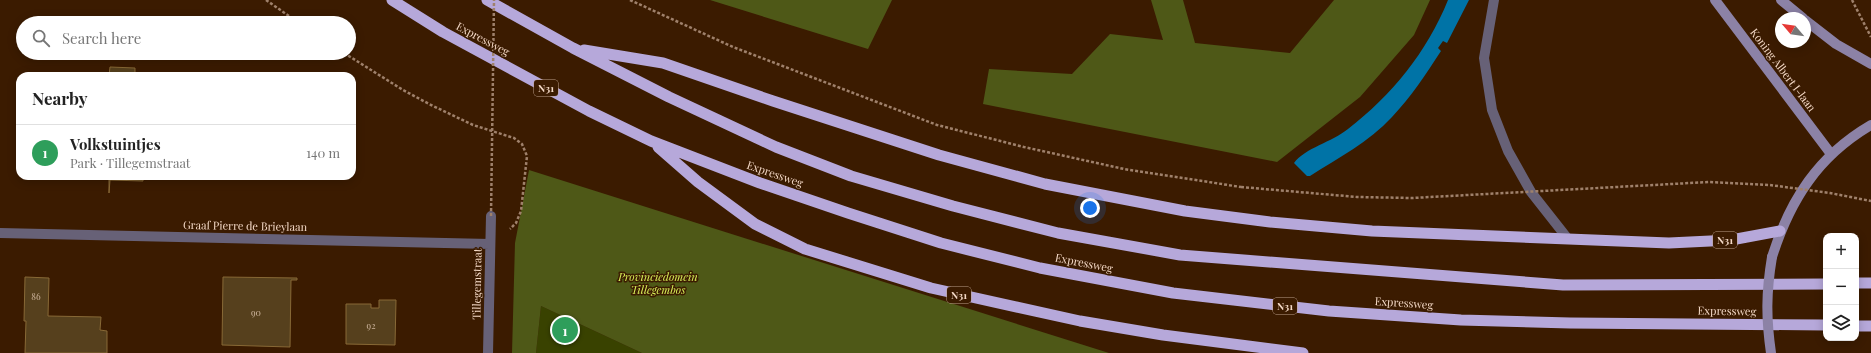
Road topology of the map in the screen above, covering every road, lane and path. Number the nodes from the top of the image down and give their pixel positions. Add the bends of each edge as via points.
1 (266, 0) edge
2 (392, 0) edge
3 (487, 0) edge
4 (494, 0) edge
5 (630, 0) edge
6 (1494, 0) edge
7 (1715, 0) edge
8 (1781, 0) edge
9 (1852, 0) edge
10 (1796, 12) edge
11 (289, 16) edge
12 (1811, 24) edge
13 (1871, 37) edge
14 (574, 48) junction
15 (355, 60) edge
16 (1871, 64) edge
17 (1871, 125) edge
18 (651, 141) junction
19 (1831, 154) junction
20 (1871, 201) edge
21 (491, 216) joint
22 (1780, 231) junction
23 (0, 233) edge
24 (1568, 239) junction
25 (490, 244) junction
26 (1859, 283) edge
27 (1871, 283) edge
28 (1823, 284) edge
29 (1823, 325) edge
30 (1859, 326) edge
31 (1871, 326) edge
32 (488, 353) edge
33 (1303, 353) edge
34 (1771, 353) edge

1 - 11 path
2 - 18 highway, Expressweg / N31 via 442,32 589,111
3 - 14 highway, N31
4 - 21 path, bridge
5 - 20 path, bridge via 733,47 937,125 1124,170 1241,187 1357,197 1412,198 1709,182 1770,185
6 - 24 street via 1484,58 1492,110 1508,151 1532,192
7 - 19 main road, Koning Albert I-laan
8 - 10 main road
9 - 13 path
12 - 16 main road via 1836,44
14 - 24 highway, N31 via 663,63 939,156 1045,184 1170,208 1270,222 1372,231
14 - 28 highway, N31 via 669,97 783,150 851,176 1058,233 1180,255 1563,285
15 - 25 path via 431,105 473,125 514,138 522,144 527,156 521,211 516,224
17 - 19 main road
18 - 29 highway, Expressweg / N31 via 760,183 941,243 1040,268 1173,293 1329,311 1461,320
18 - 33 highway, N31 via 698,182 755,224 805,249 931,288 1080,321 1163,335
19 - 22 main road via 1810,177 1793,203
21 - 25 street, Tillegemstraat
22 - 24 highway, N31 via 1731,240 1669,243
22 - 34 main road, bridge via 1772,257 1767,289 1766,322
23 - 25 street, Graaf Pierre de Brieylaan
25 - 32 street, Tillegemstraat
26 - 27 highway
30 - 31 highway

